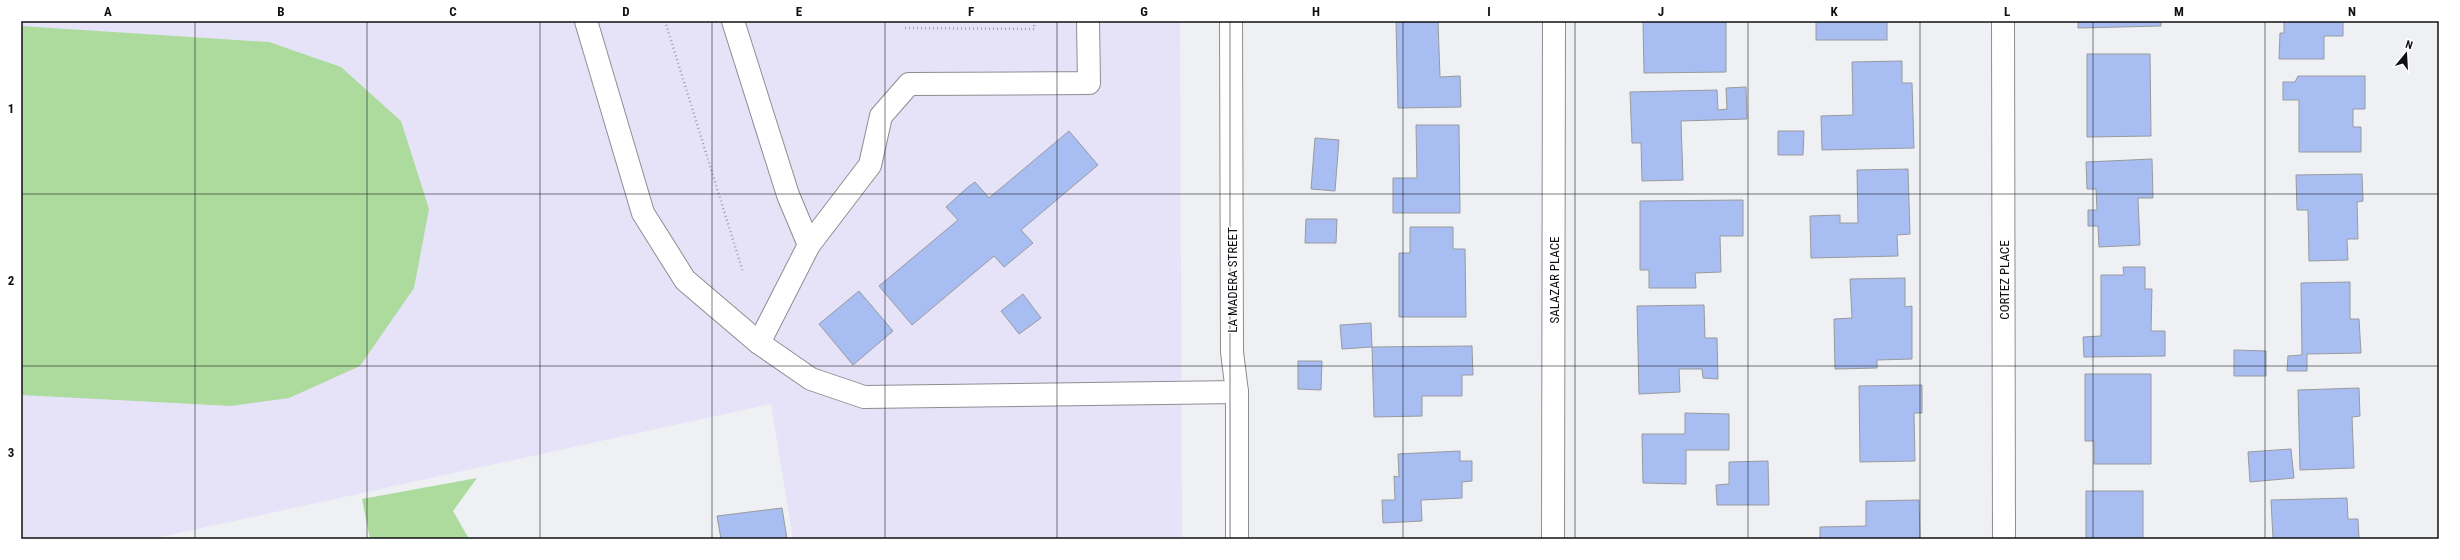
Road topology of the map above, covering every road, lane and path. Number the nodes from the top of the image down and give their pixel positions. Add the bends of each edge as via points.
1 (586, 21) edge
2 (665, 21) edge
3 (733, 21) edge
4 (1034, 21) edge
5 (1088, 21) edge
6 (1231, 21) edge
7 (1554, 21) edge
8 (2003, 21) edge
9 (904, 28) dead end
10 (809, 246) junction
11 (743, 272) dead end
12 (758, 343) junction
13 (1237, 392) junction
14 (1237, 539) edge
15 (1553, 539) edge
16 (2004, 539) edge

1 - 12 street via 643,213 685,280
2 - 11 path
3 - 10 street via 788,195
4 - 9 path via 1034,29
5 - 10 street via 1089,83 909,84 881,116 870,165
6 - 13 street, LA MADERA STREET via 1232,352
7 - 15 street, SALAZAR PLACE
8 - 16 street, CORTEZ PLACE
10 - 12 street
12 - 13 street via 811,379 864,397
13 - 14 street, LA MADERA STREET

